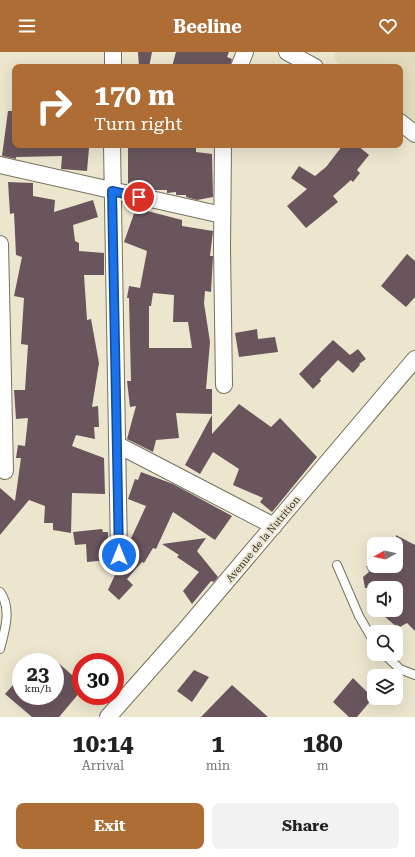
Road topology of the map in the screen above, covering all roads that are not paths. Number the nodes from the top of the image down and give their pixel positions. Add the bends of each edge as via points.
1 (113, 52) edge
2 (245, 52) edge
3 (287, 52) edge
4 (113, 64) edge
5 (240, 64) edge
6 (309, 64) edge
7 (403, 124) edge
8 (415, 134) edge
9 (112, 148) edge
10 (223, 148) edge
11 (0, 166) edge
12 (112, 191) junction
13 (222, 215) junction
14 (0, 244) edge
15 (415, 359) edge
16 (224, 385) dead end
17 (118, 445) junction
18 (5, 471) dead end
19 (274, 526) junction
20 (119, 555) dead end
21 (337, 565) dead end
22 (0, 592) edge
23 (367, 630) edge
24 (0, 649) edge
25 (391, 661) edge
26 (415, 675) edge
27 (108, 717) edge

1 - 4 street
2 - 5 street
3 - 6 street
7 - 8 street
9 - 12 street
10 - 13 street
11 - 12 street
12 - 13 street
12 - 17 street
13 - 16 street
14 - 18 street
15 - 19 street, Avenue de la Nutrition
17 - 19 street
17 - 20 street
19 - 27 street, Avenue de la Nutrition
21 - 23 lane
22 - 24 lane via 6,602 7,616
25 - 26 lane via 400,669

